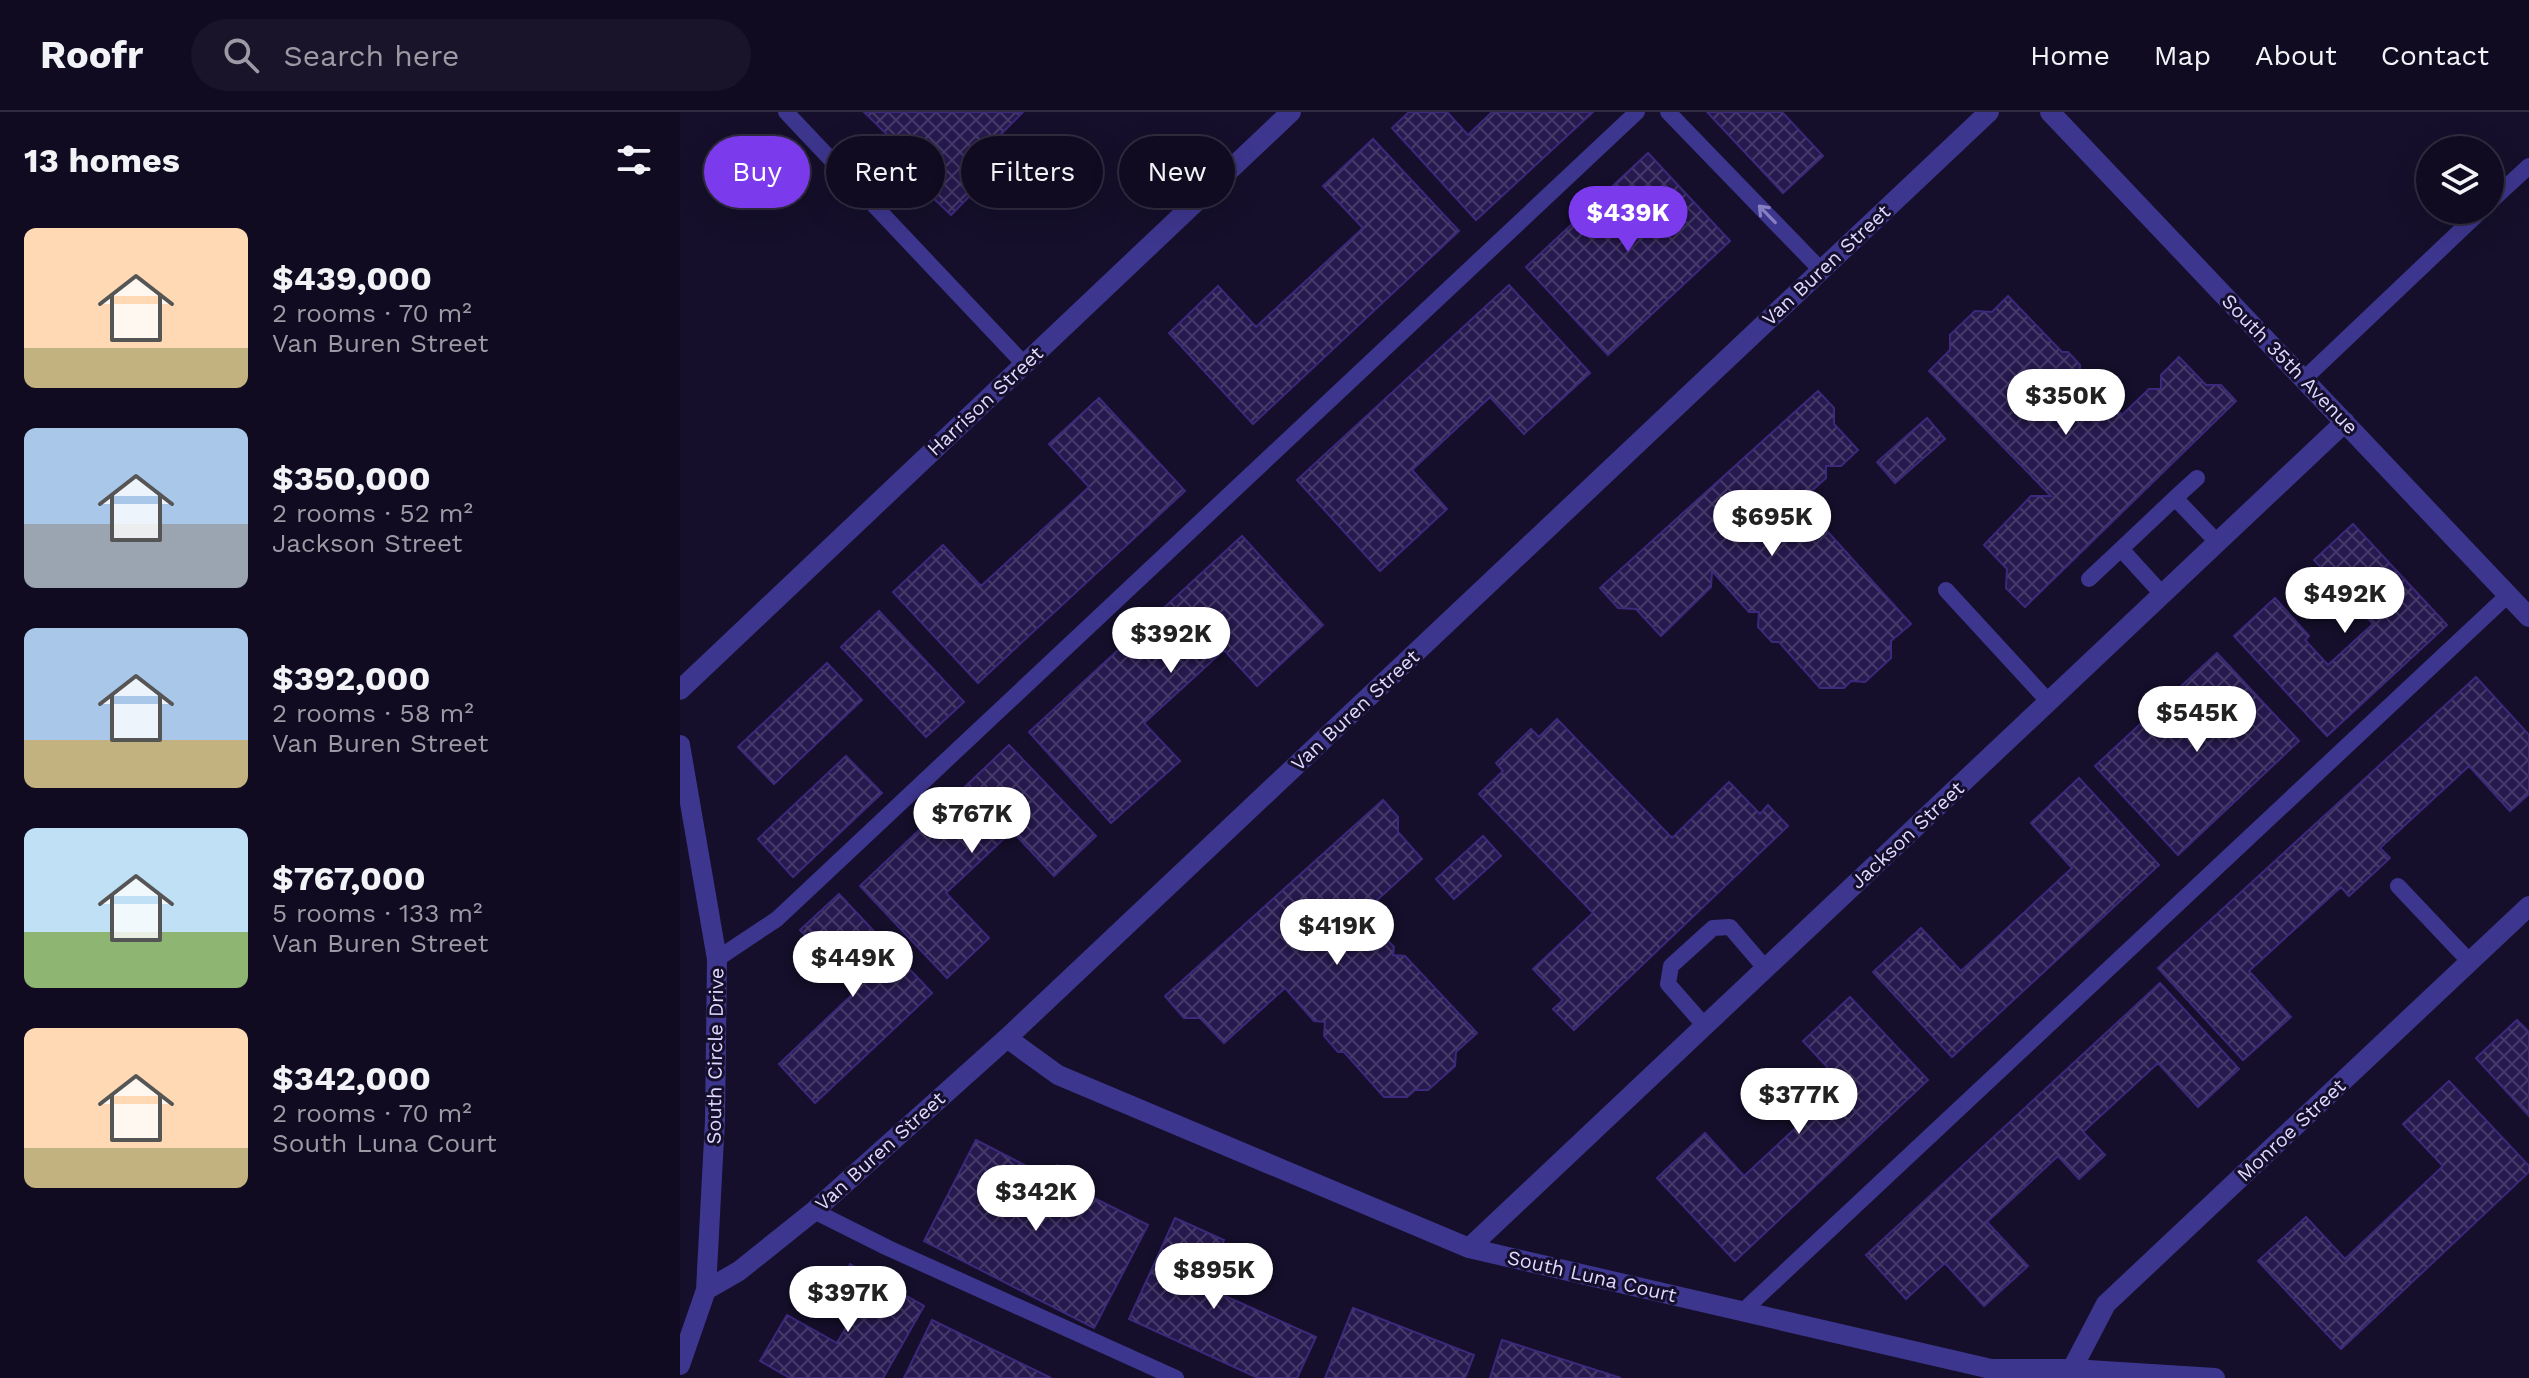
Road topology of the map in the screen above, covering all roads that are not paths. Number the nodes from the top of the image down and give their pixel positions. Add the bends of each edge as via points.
1 (786, 112) edge
2 (1291, 112) edge
3 (1637, 112) edge
4 (1668, 112) edge
5 (1989, 112) edge
6 (2050, 112) edge
7 (2529, 166) edge
8 (2504, 189) edge
9 (2467, 224) edge
10 (1821, 270) junction
11 (1024, 364) junction
12 (2304, 379) junction
13 (2345, 422) junction
14 (2197, 478) dead end
15 (2175, 498) junction
16 (2218, 543) junction
17 (2121, 549) junction
18 (2089, 579) dead end
19 (1946, 590) dead end
20 (2163, 595) junction
21 (2508, 595) junction
22 (2529, 617) edge
23 (680, 690) edge
24 (2049, 702) junction
25 (680, 745) edge
26 (2398, 886) dead end
27 (2529, 906) edge
28 (717, 959) junction
29 (2470, 962) junction
30 (1766, 969) junction
31 (1704, 1025) junction
32 (1007, 1038) junction
33 (814, 1211) junction
34 (1469, 1248) junction
35 (706, 1290) junction
36 (1743, 1311) junction
37 (680, 1365) edge
38 (2072, 1373) edge
39 (1176, 1378) edge
40 (2215, 1378) edge

1 - 11 lane
2 - 11 street, Harrison Street
3 - 28 lane via 777,919
10 -> 4 lane
5 - 10 street, Van Buren Street
6 - 12 street, South 35th Avenue
7 - 8 lane
9 - 12 lane
10 - 32 street, Van Buren Street
11 - 23 street, Harrison Street
12 - 13 street, South 35th Avenue
13 - 16 street, Jackson Street
13 - 21 street, South 35th Avenue
14 - 15 lane
15 - 16 lane
15 - 17 lane
16 - 20 street, Jackson Street
17 - 18 lane
17 - 20 lane
19 - 24 lane
20 - 24 street, Jackson Street
21 - 22 street, South 35th Avenue
21 - 36 lane
24 - 30 street, Jackson Street
25 - 28 street, South Circle Drive
26 - 29 lane
27 - 29 street, Monroe Street
28 - 35 street, South Circle Drive
29 - 38 street, Monroe Street via 2106,1304
30 - 31 street, Jackson Street
30 - 31 lane via 1730,927 1713,928 1671,966 1668,984
31 - 34 street, Jackson Street
32 - 33 street, Van Buren Street
32 - 34 street, South Luna Court via 1058,1075
33 - 35 street, Van Buren Street via 739,1271
33 - 39 lane
34 - 36 street, South Luna Court
35 - 37 street, South Circle Drive
36 - 38 street, South Luna Court via 1991,1369
38 - 40 street, South Luna Court

